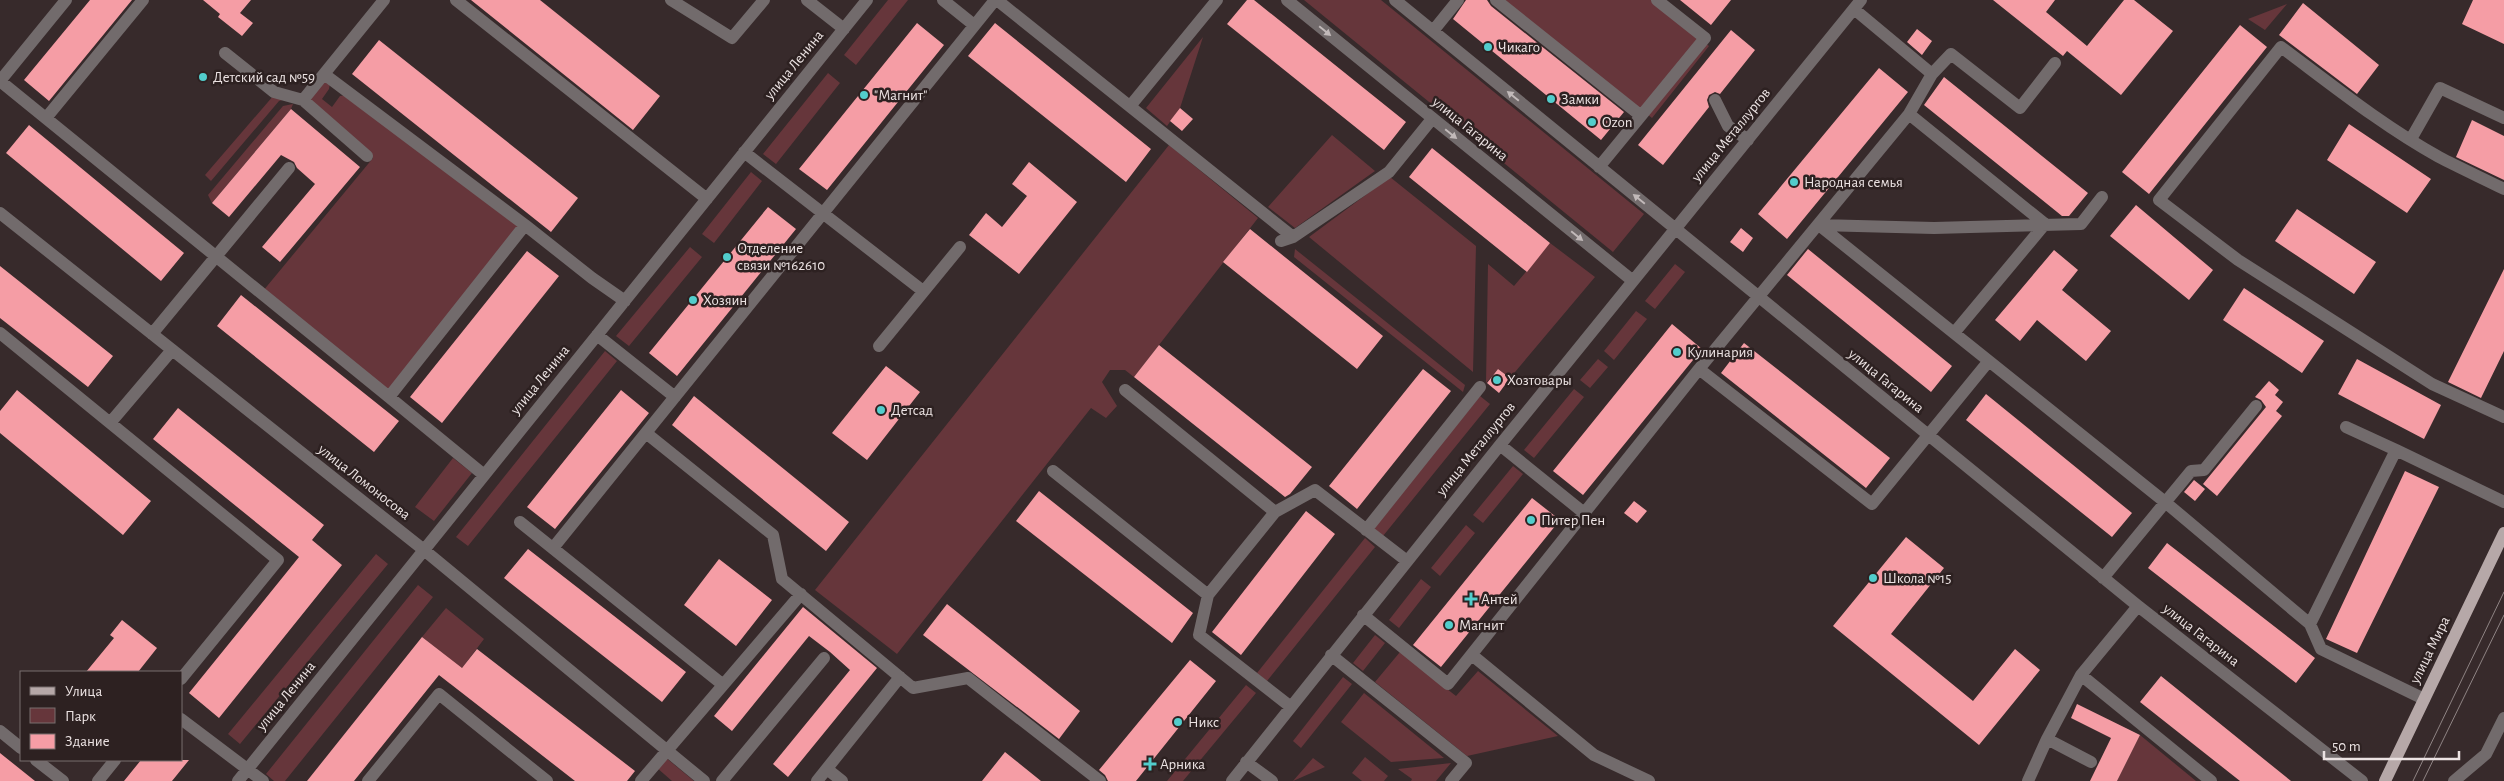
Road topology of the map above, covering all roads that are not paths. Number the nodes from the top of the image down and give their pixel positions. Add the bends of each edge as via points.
1 (66, 0) edge
2 (144, 0) edge
3 (384, 0) edge
4 (456, 0) edge
5 (671, 0) edge
6 (764, 0) edge
7 (807, 0) edge
8 (867, 0) edge
9 (943, 0) edge
10 (996, 0) edge
11 (1217, 0) edge
12 (1287, 0) edge
13 (1395, 0) edge
14 (1458, 0) edge
15 (1496, 0) edge
16 (1657, 0) edge
17 (1858, 4) edge
18 (974, 25) junction
19 (844, 29) junction
20 (1433, 31) junction
21 (225, 53) dead end
22 (2055, 63) dead end
23 (324, 74) junction
24 (1932, 74) junction
25 (0, 81) edge
26 (303, 100) junction
27 (1715, 100) dead end
28 (1131, 105) junction
29 (1909, 114) junction
30 (1640, 115) junction
31 (46, 118) junction
32 (2504, 118) edge
33 (1432, 120) junction
34 (2411, 139) junction
35 (1748, 140) junction
36 (744, 152) junction
37 (367, 156) dead end
38 (1599, 167) junction
39 (289, 168) dead end
40 (2504, 189) edge
41 (2102, 198) dead end
42 (707, 199) junction
43 (0, 214) edge
44 (823, 215) junction
45 (2045, 224) junction
46 (525, 225) junction
47 (1819, 225) junction
48 (1677, 229) junction
49 (960, 247) dead end
50 (216, 257) junction
51 (1634, 281) junction
52 (923, 291) junction
53 (1758, 298) junction
54 (625, 301) junction
55 (1954, 333) junction
56 (152, 334) junction
57 (597, 335) junction
58 (1, 337) edge
59 (879, 346) dead end
60 (172, 350) junction
61 (1988, 362) junction
62 (1700, 369) junction
63 (1480, 387) dead end
64 (1125, 390) dead end
65 (675, 397) junction
66 (389, 398) junction
67 (2256, 406) dead end
68 (2504, 417) edge
69 (110, 423) junction
70 (2346, 427) dead end
71 (646, 433) junction
72 (1928, 436) junction
73 (1500, 445) junction
74 (2396, 450) junction
75 (1053, 471) dead end
76 (484, 475) junction
77 (2165, 502) junction
78 (2504, 502) edge
79 (1275, 512) junction
80 (1584, 513) junction
81 (520, 522) dead end
82 (1366, 530) junction
83 (2504, 533) edge
84 (553, 548) junction
85 (424, 550) junction
86 (1407, 561) junction
87 (2103, 578) junction
88 (801, 594) junction
89 (1208, 595) junction
90 (2138, 606) junction
91 (1363, 615) junction
92 (2310, 624) junction
93 (1331, 655) junction
94 (1472, 655) junction
95 (824, 658) dead end
96 (2082, 675) junction
97 (900, 677) junction
98 (182, 678) edge
99 (722, 684) junction
100 (2424, 699) junction
101 (1291, 707) junction
102 (2504, 718) edge
103 (182, 720) edge
104 (0, 731) edge
105 (2046, 739) junction
106 (20, 747) edge
107 (666, 750) junction
108 (37, 761) edge
109 (115, 761) edge
110 (1246, 762) junction
111 (2091, 762) dead end
112 (248, 768) junction
113 (827, 769) junction
114 (63, 781) edge
115 (98, 781) edge
116 (238, 781) edge
117 (263, 781) edge
118 (368, 781) edge
119 (547, 781) edge
120 (641, 781) edge
121 (704, 781) edge
122 (722, 781) edge
123 (817, 781) edge
124 (842, 781) edge
125 (1100, 781) edge
126 (1232, 781) edge
127 (1272, 781) edge
128 (1451, 781) edge
129 (1649, 781) edge
130 (2028, 781) edge
131 (2211, 781) edge
132 (2362, 781) edge
133 (2385, 781) edge
134 (2454, 781) edge

1 - 25 street
2 - 31 street
3 - 23 street
4 - 42 street
5 - 6 street via 732,38
7 - 19 street
8 - 19 street, улица Ленина
9 - 18 street
10 - 18 street
10 - 28 street
11 - 28 street
12 -> 33 street, улица Гагарина
13 - 20 street, улица Гагарина
14 - 20 street
15 - 30 street
16 - 30 street via 1705,38
17 - 24 street
17 - 35 street, улица Металлургов
18 - 44 street
19 - 36 street, улица Ленина
38 -> 20 street, улица Гагарина
21 - 26 street via 274,92
22 - 24 street via 2020,108 1951,54
23 - 26 street
23 - 46 street
24 - 29 street
25 - 31 street
26 - 37 street
27 - 35 street via 1728,126
28 - 33 street via 1287,239 1389,172
29 - 45 street
29 - 47 street
30 - 38 street
31 - 50 street
32 - 34 street via 2440,88
33 -> 51 street, улица Гагарина
34 - 40 street
34 - 68 street via 2282,47 2159,200 2238,260 2432,384
35 - 48 street, улица Металлургов
36 - 42 street, улица Ленина
36 - 44 street
48 -> 38 street, улица Гагарина
39 - 50 street
41 - 45 street via 2081,224
42 - 54 street, улица Ленина
43 - 56 street, улица Ломоносова
44 - 52 street
44 - 65 street
45 - 47 street via 1934,228
45 - 55 street
46 - 54 street
46 - 66 street
47 - 53 street
47 - 55 street
48 - 51 street, улица Металлургов
48 - 53 street, улица Гагарина
49 - 52 street
50 - 56 street
50 - 66 street
51 - 73 street, улица Металлургов
52 - 59 street
53 - 62 street
53 - 72 street, улица Гагарина
54 - 57 street, улица Ленина
55 - 61 street
56 - 60 street, улица Ломоносова
57 - 65 street
57 - 76 street, улица Ленина
58 - 69 street
60 - 69 street
60 - 85 street, улица Ломоносова
61 - 72 street
61 - 77 street
62 - 72 street via 1872,504
62 - 80 street
63 - 82 street
64 - 79 street
65 - 71 street
66 - 76 street
67 - 77 street via 2204,470 2190,471
69 - 98 street via 278,560
70 - 74 street
71 - 84 street
71 - 88 street via 772,535 782,579
72 - 87 street, улица Гагарина
73 - 80 street
73 - 86 street, улица Металлургов
74 - 78 street
74 - 92 street
75 - 89 street
76 - 85 street, улица Ленина
77 - 87 street
77 - 92 street
79 - 82 street via 1315,490
79 - 89 street
80 - 94 street
81 - 84 street
82 - 86 street
83 - 100 main road, улица Мира
84 - 99 street
85 - 107 street, улица Ломоносова
85 - 112 street, улица Ленина
86 - 91 street, улица Металлургов
87 - 90 street, улица Гагарина
88 - 97 street
88 - 99 street
89 - 101 street via 1199,636
90 - 96 street
90 - 132 street, улица Гагарина
91 - 93 street, улица Металлургов
91 - 94 street via 1448,684
92 - 100 street via 2321,649
93 - 101 street, улица Металлургов
93 - 128 street via 1466,763
94 - 129 street via 1594,755
95 - 122 street
96 - 105 street
96 - 131 street
97 - 113 street
97 - 125 street via 913,688 968,678
99 - 107 street
100 - 133 main road, улица Мира
101 - 110 street, улица Металлургов
102 - 134 street via 2486,754
103 - 112 street
104 - 106 street
105 - 111 street
105 - 130 street
107 - 120 street
107 - 121 street, улица Ломоносова
108 - 114 street
109 - 115 street
110 - 126 street, улица Металлургов
110 - 127 street
112 - 116 street, улица Ленина
112 - 117 street
113 - 123 street
113 - 124 street
118 - 119 street via 439,694

